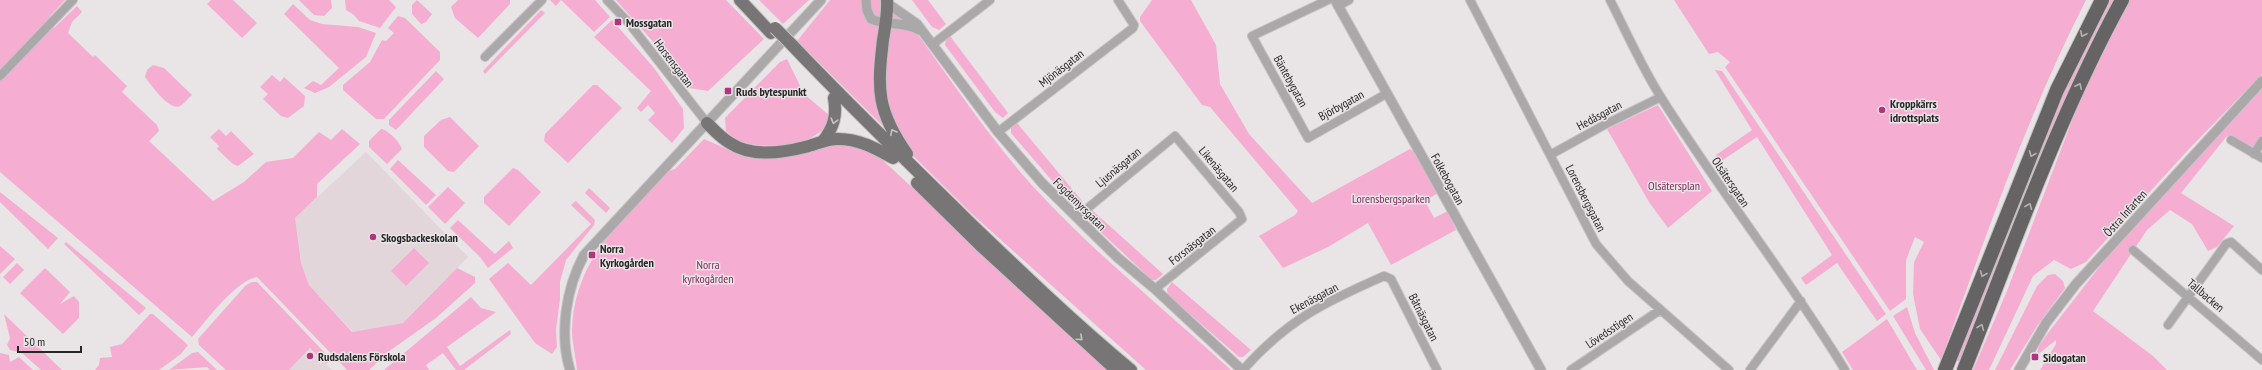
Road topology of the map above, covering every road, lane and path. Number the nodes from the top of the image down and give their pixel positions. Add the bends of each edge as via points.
1 (73, 0) edge
2 (542, 0) edge
3 (606, 0) edge
4 (740, 0) edge
5 (749, 0) edge
6 (821, 0) edge
7 (866, 0) edge
8 (990, 0) edge
9 (1118, 0) edge
10 (1328, 0) edge
11 (1349, 0) edge
12 (1470, 0) edge
13 (1610, 0) edge
14 (2102, 0) edge
15 (2122, 0) edge
16 (887, 2) edge
17 (1336, 3) edge
18 (886, 22) junction
19 (773, 30) junction
20 (925, 33) junction
21 (933, 44) junction
22 (790, 48) junction
23 (485, 57) dead end
24 (0, 76) edge
25 (2262, 81) edge
26 (1386, 94) junction
27 (834, 98) junction
28 (1661, 98) junction
29 (707, 123) junction
30 (998, 132) junction
31 (1175, 136) joint
32 (1308, 138) joint
33 (2231, 140) dead end
34 (823, 141) junction
35 (2262, 141) edge
36 (2254, 154) junction
37 (1550, 155) junction
38 (892, 158) junction
39 (2262, 158) edge
40 (922, 176) junction
41 (1077, 217) junction
42 (1242, 219) joint
43 (2133, 250) dead end
44 (2262, 270) edge
45 (1388, 276) joint
46 (1155, 289) junction
47 (2189, 295) junction
48 (1801, 301) junction
49 (1660, 310) junction
50 (2168, 325) dead end
51 (2262, 360) edge
52 (1965, 367) edge
53 (570, 370) edge
54 (1116, 370) edge
55 (1131, 370) edge
56 (1242, 370) edge
57 (1437, 370) edge
58 (1541, 370) edge
59 (1570, 370) edge
60 (1729, 370) edge
61 (1750, 370) edge
62 (1845, 370) edge
63 (1945, 370) edge
64 (2019, 370) edge

1 - 24 street
2 - 23 street
3 - 29 street, Horsensgatan via 628,22
4 - 19 main road
5 - 19 main road
6 - 29 street
7 - 18 street, Fogdemyrsgatan via 869,16
8 - 21 street
9 - 30 street, Mjönäsgatan via 1134,26
10 - 32 street, Bäntebygatan via 1252,36
11 - 17 street
12 - 37 street, Lorensbergsgatan
13 - 28 street, Olsätersgatan
14 -> 63 highway via 2057,90
52 -> 15 highway via 2073,99
16 - 18 main road
16 - 20 street, Fogdemyrsgatan
17 - 26 street, Folkebogatan
18 - 20 street, Fogdemyrsgatan via 905,24
40 -> 18 main road via 892,131 880,100 880,66
19 - 22 main road
20 - 21 street, Fogdemyrsgatan
21 - 30 street, Fogdemyrsgatan
22 - 27 main road
22 - 40 main road
25 - 64 street, Östra Infarten via 2076,284 2046,323
26 - 32 street, Björbygatan
26 - 58 street, Folkebogatan
27 -> 34 main road via 834,123
27 - 38 main road
28 - 37 street, Hedåsgatan
28 - 48 street, Olsätersgatan via 1721,189
29 - 34 main road via 730,143 754,151 793,150
29 - 53 street via 584,256 574,276 568,303 566,343
30 - 41 street, Fogdemyrsgatan via 1042,183
31 - 41 street, Ljusnäsgatan
31 - 42 street, Likenäsgatan via 1239,212
33 - 36 street
34 - 38 main road via 851,140 866,144
35 - 36 street
36 - 39 street
37 - 49 street, Lorensbergsgatan via 1596,244 1628,281
38 -> 54 main road via 980,245
40 - 55 main road via 1063,311
41 - 46 street, Fogdemyrsgatan via 1117,258
42 - 46 street, Forsnäsgatan
43 - 47 street, Tallbacken
44 - 47 street via 2231,242 2226,244
45 - 56 street, Ekenäsgatan via 1308,312 1262,348
45 - 57 street, Båtnäsgatan
46 - 56 street, Fogdemyrsgatan
47 - 50 street
47 - 51 street, Tallbacken
48 - 61 street
48 - 62 street, Olsätersgatan
49 - 59 street, Lövedsstigen
49 - 60 street, Lorensbergsgatan

